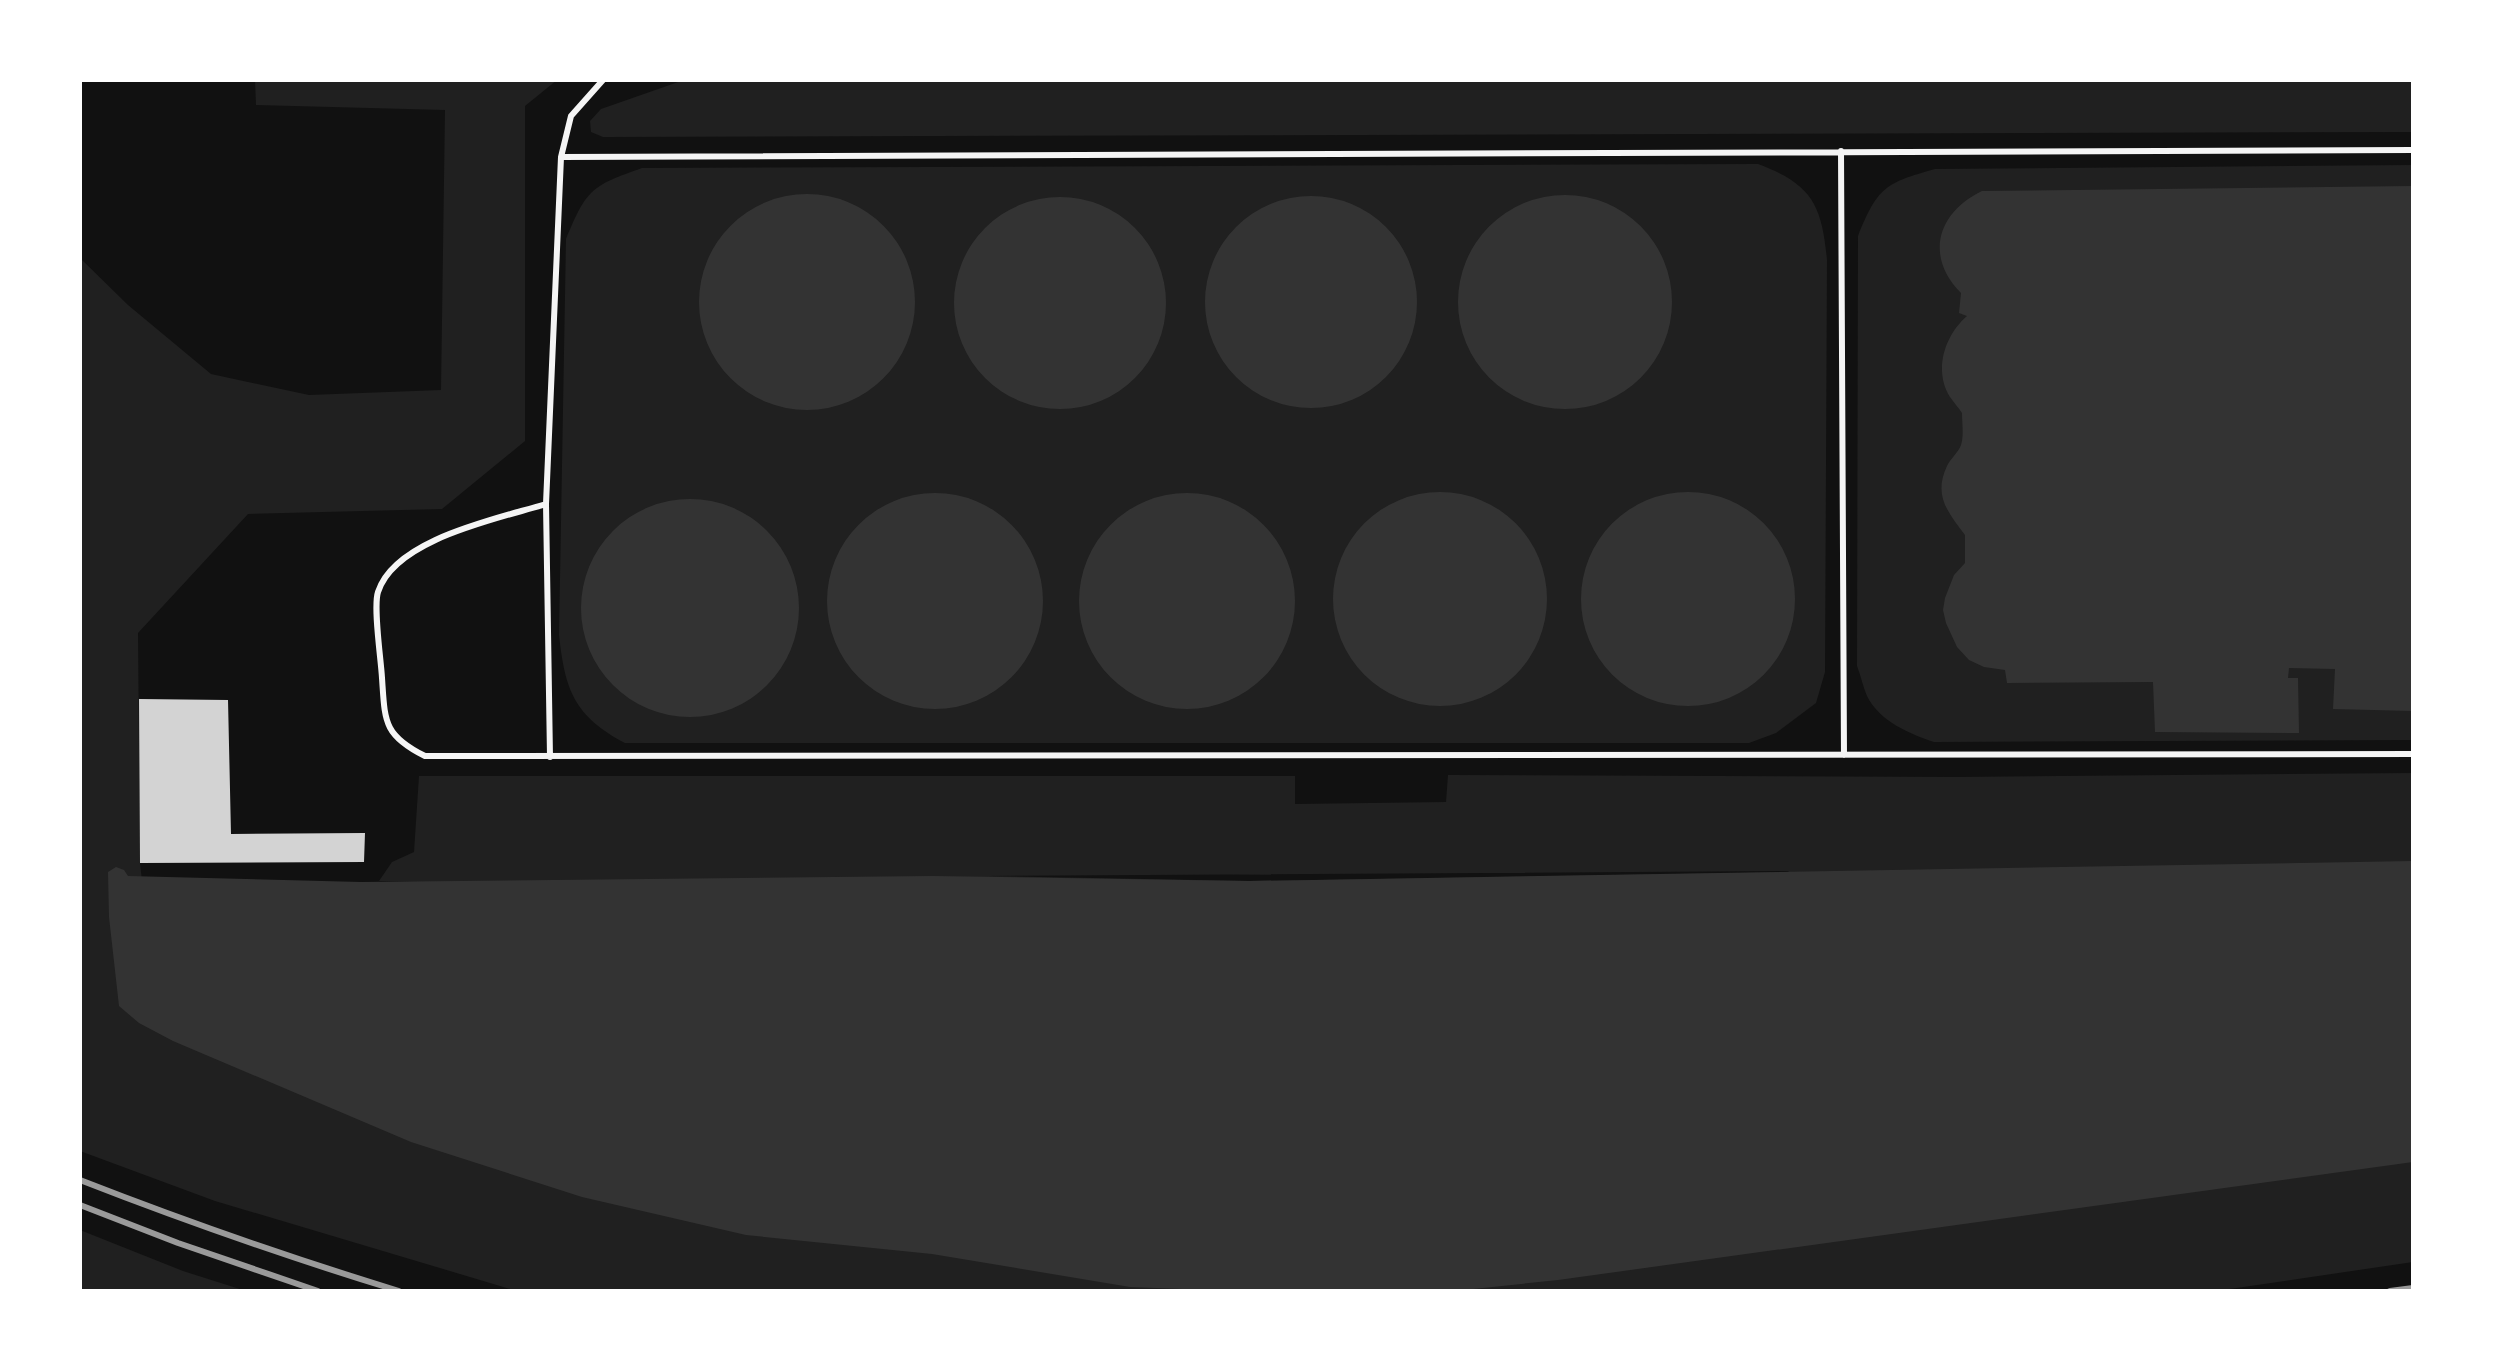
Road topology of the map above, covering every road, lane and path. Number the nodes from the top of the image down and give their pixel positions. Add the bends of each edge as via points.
1 (603, 80) edge
2 (2413, 150) edge
3 (1841, 151) junction
4 (561, 157) junction
5 (546, 504) junction
6 (2413, 754) edge
7 (1844, 755) junction
8 (550, 757) junction

1 - 4 lane via 571,116
2 - 3 lane
3 - 4 lane
3 - 7 lane
4 - 5 lane
5 - 8 lane
5 - 8 lane via 424,544 389,569 377,594 384,719 401,745 425,756
6 - 7 lane
7 - 8 lane

